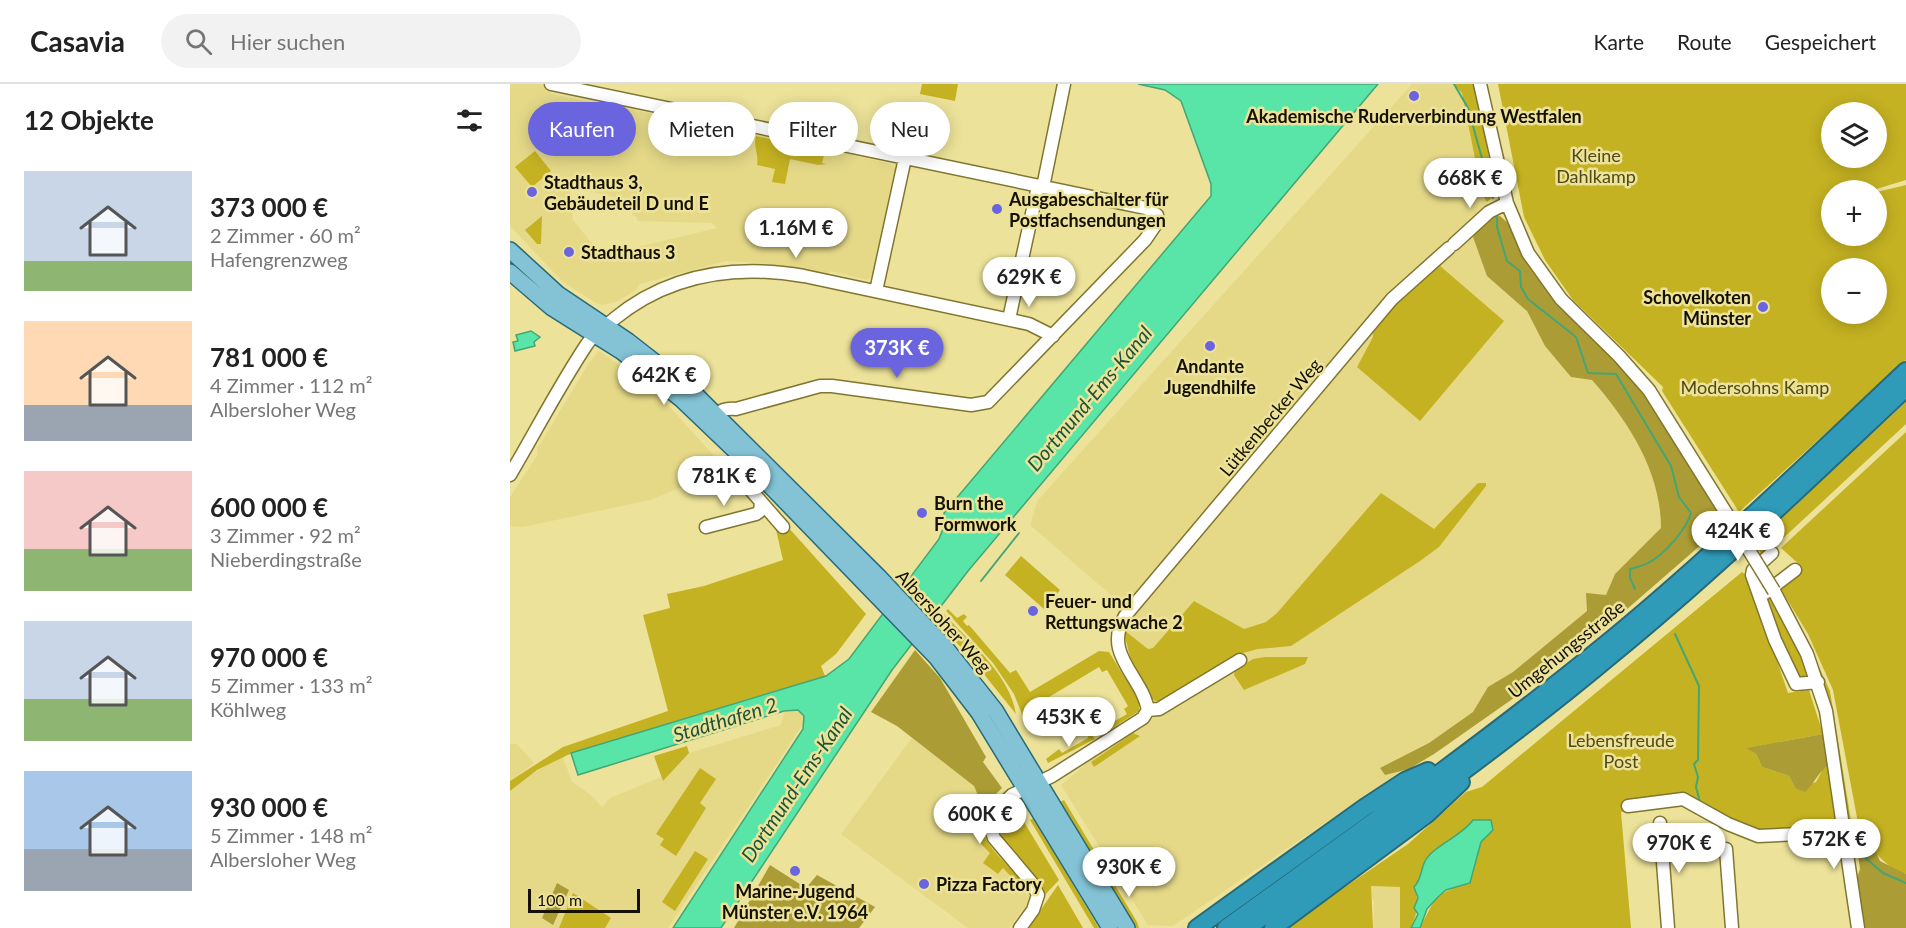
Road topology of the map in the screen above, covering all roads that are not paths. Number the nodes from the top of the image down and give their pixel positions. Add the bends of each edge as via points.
1 (551, 84) edge
2 (1064, 84) edge
3 (1480, 84) edge
4 (905, 158) junction
5 (1041, 186) junction
6 (1507, 202) junction
7 (510, 250) edge
8 (510, 273) edge
9 (876, 291) junction
10 (1009, 319) junction
11 (600, 331) junction
12 (1053, 336) junction
13 (1906, 371) edge
14 (1906, 388) edge
15 (717, 415) junction
16 (754, 460) junction
17 (510, 475) edge
18 (761, 502) junction
19 (706, 527) dead end
20 (783, 527) dead end
21 (1772, 553) dead end
22 (1795, 570) dead end
23 (1760, 597) junction
24 (932, 642) junction
25 (1240, 660) dead end
26 (1818, 682) junction
27 (1148, 710) junction
28 (1514, 732) junction
29 (1454, 760) junction
30 (1040, 783) junction
31 (1024, 789) junction
32 (1628, 806) dead end
33 (1660, 823) dead end
34 (1843, 832) junction
35 (1721, 849) dead end
36 (1020, 928) edge
37 (1110, 928) edge
38 (1127, 928) edge
39 (1197, 928) edge
40 (1226, 928) edge
41 (1246, 928) edge
42 (1273, 928) edge
43 (1668, 928) edge
44 (1732, 928) edge
45 (1858, 928) edge

1 - 4 street
2 - 5 street
3 - 6 street
4 - 5 street
4 - 9 street
5 - 10 street
5 - 12 street via 1146,208 1158,220 1144,240
6 - 26 street, bridge via 1537,268 1561,299 1648,390 1774,591
6 - 27 street, Lütkenbecker Weg via 1489,212 1392,299 1125,616 1118,632 1120,660
7 - 11 main road, Albersloher Weg
8 - 11 main road, Albersloher Weg via 552,308
9 - 10 street
9 - 11 street via 777,271 722,271 657,291 636,302
10 - 12 street via 1039,327
11 - 15 main road, Albersloher Weg via 663,366
11 - 17 street
12 - 15 street via 988,402 981,404 820,386
13 - 29 highway, Umgehungsstraße via 1691,572 1601,648
14 - 28 highway, Umgehungsstraße via 1699,581
15 - 16 main road, Albersloher Weg
16 - 18 street via 741,475
16 - 24 main road, Albersloher Weg
18 - 19 street via 756,514
18 - 20 street
21 - 23 street via 1753,570
22 - 23 street
23 - 26 street via 1796,684
24 - 30 main road, Albersloher Weg via 970,676
24 - 31 main road, Albersloher Weg
25 - 27 street via 1159,709
26 - 34 street
27 - 30 street via 1143,718
28 - 41 highway, Umgehungsstraße
28 - 42 highway via 1427,814
29 - 39 highway via 1405,781 1380,797
29 - 40 highway, Umgehungsstraße
30 - 31 street
30 - 38 main road, Albersloher Weg
31 - 36 street via 998,806 990,826 998,844 1036,888 1036,903
31 - 37 main road, Albersloher Weg
32 - 34 street via 1683,799 1758,836
33 - 43 street
34 - 45 street
35 - 44 street via 1726,849

